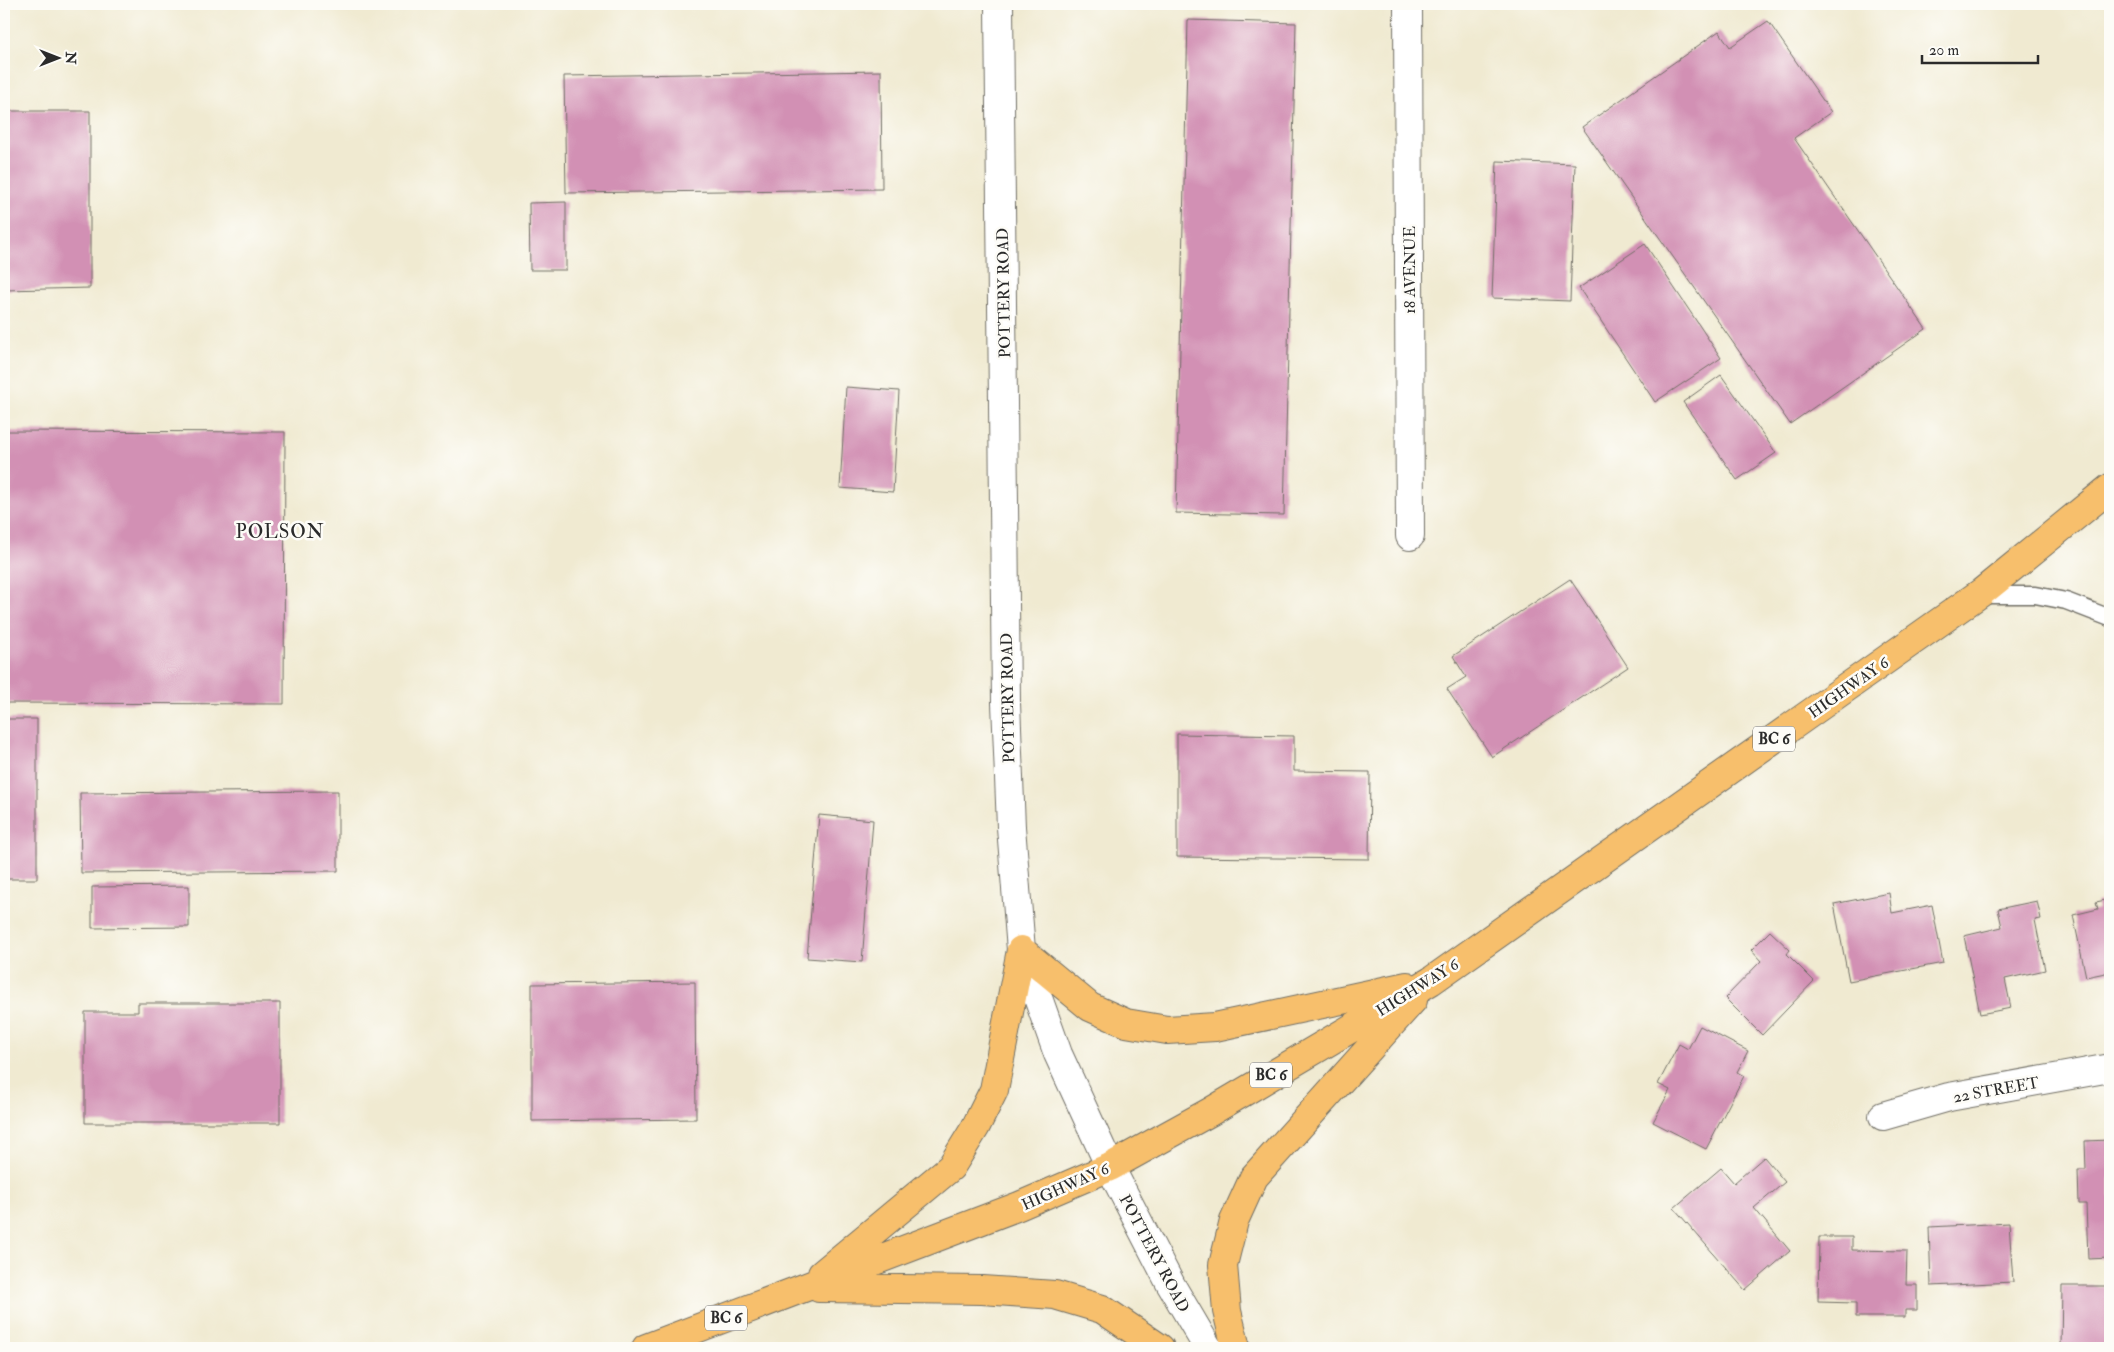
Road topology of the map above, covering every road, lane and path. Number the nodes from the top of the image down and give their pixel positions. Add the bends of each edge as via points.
1 (999, 4) edge
2 (1408, 4) edge
3 (2110, 488) edge
4 (1410, 536) dead end
5 (1977, 595) junction
6 (2110, 618) edge
7 (1021, 950) junction
8 (1431, 981) junction
9 (2110, 1068) edge
10 (1883, 1116) dead end
11 (1110, 1167) junction
12 (805, 1288) junction
13 (646, 1348) edge
14 (1160, 1348) edge
15 (1208, 1348) edge
16 (1236, 1348) edge

1 - 7 street, POTTERY ROAD via 1006,703 1011,827
2 - 4 street, 18 AVENUE
3 - 5 main road, HIGHWAY 6 / BC 6
5 - 6 lane via 2035,595 2066,601
5 - 8 main road, HIGHWAY 6 / BC 6
7 - 8 main road via 1090,1007 1126,1023 1167,1030 1215,1028
7 - 11 street, POTTERY ROAD via 1058,1054
7 - 12 main road via 994,1090 951,1167
8 - 11 main road, HIGHWAY 6 / BC 6 via 1210,1112
8 - 16 main road via 1254,1177 1234,1221 1223,1265 1227,1311
9 - 10 street, 22 STREET via 1949,1098
11 - 12 main road, HIGHWAY 6 / BC 6
11 - 15 street, POTTERY ROAD via 1171,1286
12 - 13 main road, HIGHWAY 6 / BC 6
12 - 14 main road via 982,1290 1055,1295 1102,1309

